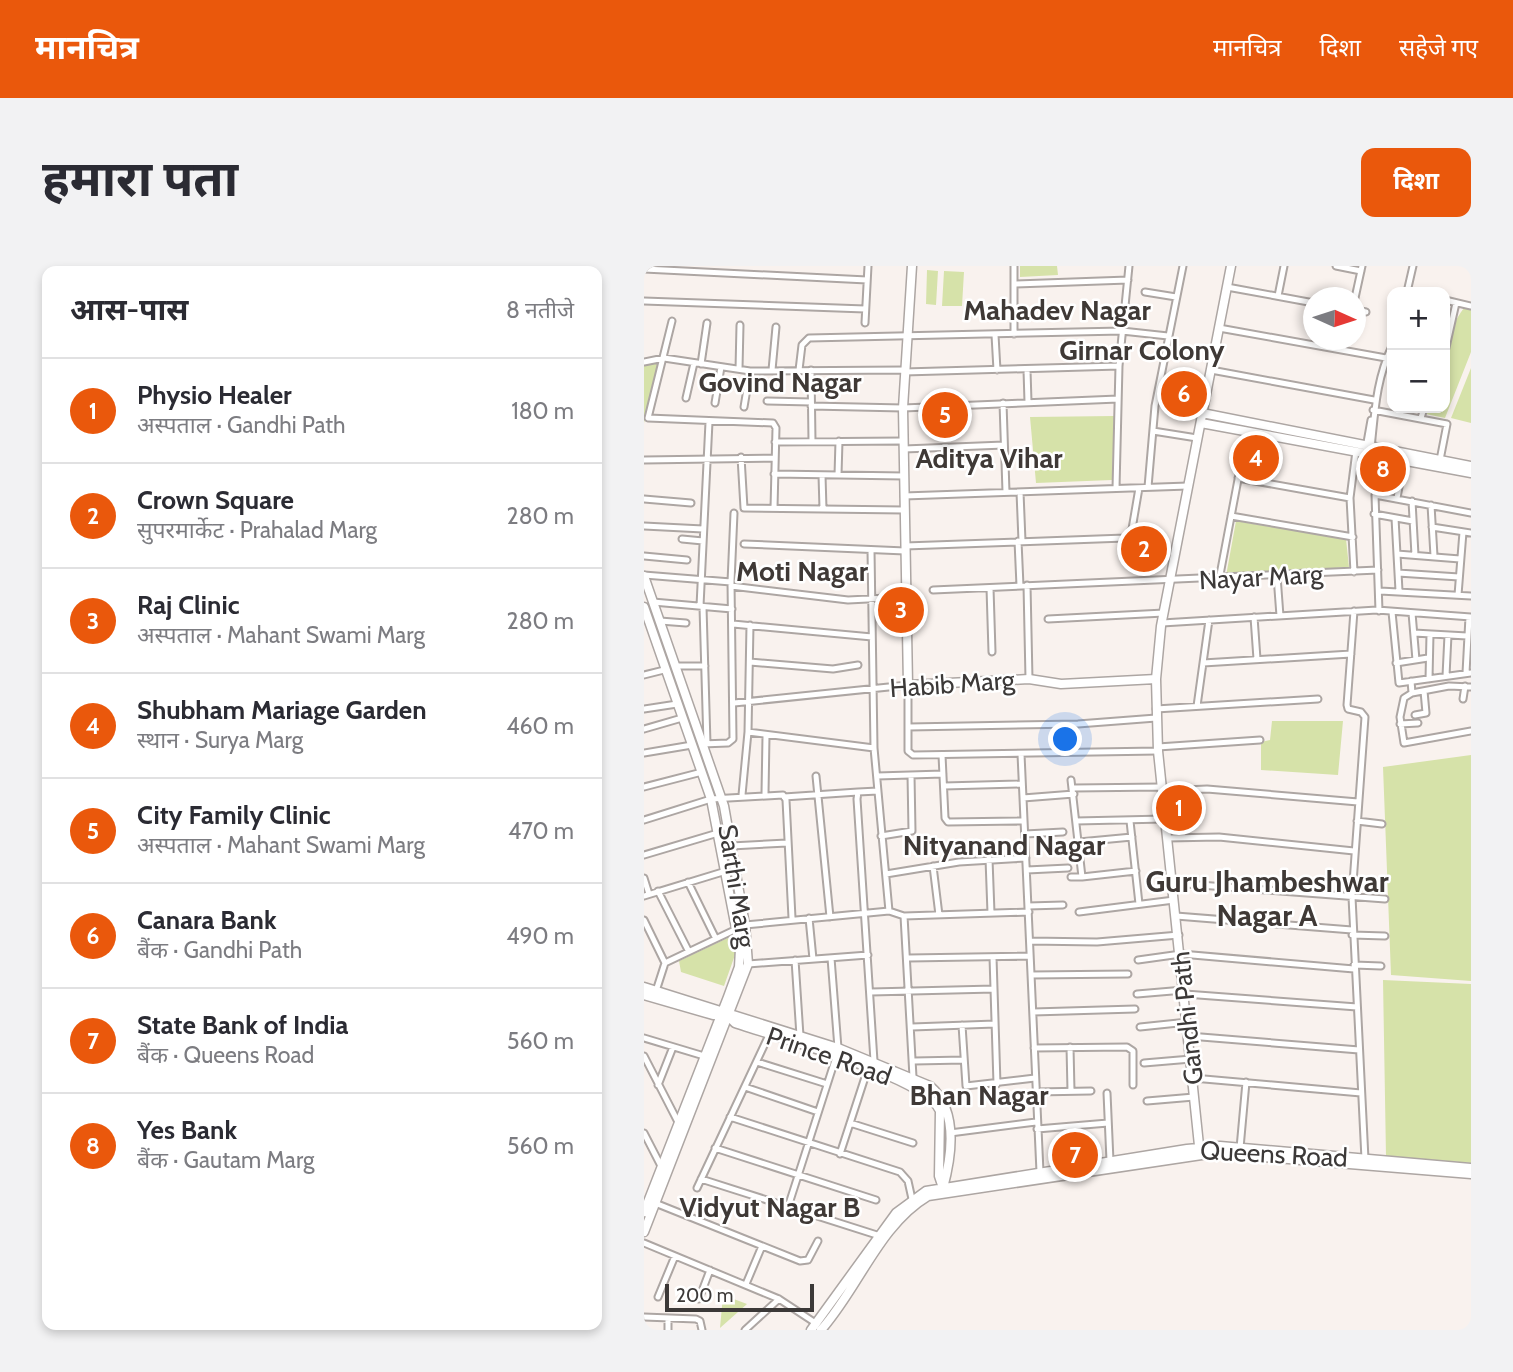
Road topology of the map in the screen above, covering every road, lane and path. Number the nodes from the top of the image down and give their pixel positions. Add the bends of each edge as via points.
1 (729, 266) edge
2 (751, 266) edge
3 (771, 266) edge
4 (868, 266) edge
5 (912, 266) edge
6 (1014, 266) edge
7 (1129, 266) edge
8 (1183, 266) edge
9 (1231, 266) edge
10 (1284, 266) edge
11 (1336, 266) edge
12 (1413, 266) edge
13 (648, 268) edge
14 (670, 268) edge
15 (1361, 268) edge
16 (690, 269) edge
17 (710, 269) edge
18 (729, 273) junction
19 (750, 275) junction
20 (770, 276) junction
21 (867, 280) junction
22 (1128, 280) junction
23 (1015, 285) junction
24 (1227, 287) junction
25 (1357, 287) edge
26 (1410, 287) edge
27 (1145, 292) dead end
28 (1278, 296) junction
29 (1176, 297) junction
30 (644, 301) edge
31 (1303, 301) edge
32 (1450, 301) edge
33 (1456, 303) junction
34 (1471, 306) edge
35 (865, 309) junction
36 (672, 321) dead end
37 (706, 323) dead end
38 (865, 323) dead end
39 (740, 325) dead end
40 (776, 327) dead end
41 (1219, 328) junction
42 (1122, 331) junction
43 (1014, 334) junction
44 (995, 335) junction
45 (1168, 336) junction
46 (906, 338) junction
47 (1390, 350) edge
48 (1445, 350) edge
49 (663, 358) junction
50 (1386, 358) junction
51 (644, 362) edge
52 (697, 363) junction
53 (1119, 366) junction
54 (721, 367) junction
55 (739, 369) junction
56 (772, 370) junction
57 (799, 370) junction
58 (811, 370) junction
59 (997, 370) junction
60 (1027, 370) junction
61 (1211, 370) junction
62 (750, 371) junction
63 (904, 371) junction
64 (686, 398) dead end
65 (1118, 399) junction
66 (1374, 400) junction
67 (767, 401) dead end
68 (1028, 402) junction
69 (715, 403) dead end
70 (1003, 403) junction
71 (811, 404) junction
72 (744, 407) dead end
73 (903, 408) junction
74 (1373, 410) junction
75 (1202, 413) junction
76 (1422, 413) edge
77 (1421, 418) junction
78 (709, 422) junction
79 (1213, 422) junction
80 (1201, 423) junction
81 (1153, 430) junction
82 (1247, 432) junction
83 (1197, 438) junction
84 (812, 441) junction
85 (839, 441) junction
86 (775, 442) junction
87 (904, 445) junction
88 (1004, 445) junction
89 (1368, 450) junction
90 (1356, 451) junction
91 (741, 457) junction
92 (709, 458) junction
93 (774, 458) junction
94 (644, 460) edge
95 (1404, 460) junction
96 (1440, 460) junction
97 (1471, 466) edge
98 (1471, 473) edge
99 (774, 474) junction
100 (822, 475) junction
101 (838, 475) junction
102 (904, 476) junction
103 (1238, 478) junction
104 (1188, 486) junction
105 (1148, 487) junction
106 (1116, 488) junction
107 (1139, 488) junction
108 (1006, 492) junction
109 (1020, 492) junction
110 (904, 496) junction
111 (1350, 498) junction
112 (1397, 498) junction
113 (644, 499) edge
114 (1412, 502) junction
115 (691, 503) dead end
116 (1431, 505) junction
117 (774, 508) junction
118 (823, 509) junction
119 (904, 510) junction
120 (734, 513) dead end
121 (1471, 513) edge
122 (1374, 514) junction
123 (1231, 516) junction
124 (1395, 518) junction
125 (1413, 521) junction
126 (644, 526) edge
127 (1432, 527) junction
128 (703, 529) junction
129 (1463, 532) junction
130 (1471, 533) edge
131 (1353, 537) junction
132 (681, 539) dead end
133 (703, 541) junction
134 (1020, 541) junction
135 (744, 544) dead end
136 (905, 549) junction
137 (871, 550) junction
138 (1397, 554) junction
139 (1415, 555) junction
140 (644, 556) edge
141 (1434, 556) junction
142 (1460, 559) junction
143 (687, 560) dead end
144 (1378, 570) junction
145 (1354, 572) junction
146 (1398, 573) junction
147 (644, 576) edge
148 (1277, 576) junction
149 (1459, 577) junction
150 (702, 580) junction
151 (1219, 580) junction
152 (1170, 582) junction
153 (729, 583) junction
154 (1024, 586) junction
155 (990, 589) junction
156 (933, 590) dead end
157 (1380, 591) junction
158 (1399, 591) junction
159 (1458, 595) junction
160 (1471, 596) edge
161 (907, 597) junction
162 (872, 600) junction
163 (653, 602) junction
164 (702, 606) junction
165 (644, 607) edge
166 (732, 609) junction
167 (1354, 611) junction
168 (1379, 611) junction
169 (1392, 612) junction
170 (1164, 613) junction
171 (1412, 613) junction
172 (1280, 616) junction
173 (1254, 617) junction
174 (1470, 617) edge
175 (1048, 619) dead end
176 (1209, 620) junction
177 (660, 621) junction
178 (686, 623) dead end
179 (1162, 623) junction
180 (733, 624) junction
181 (750, 625) junction
182 (1414, 633) junction
183 (1430, 635) junction
184 (1448, 635) junction
185 (1467, 636) junction
186 (872, 637) junction
187 (992, 652) dead end
188 (1351, 654) junction
189 (1428, 658) junction
190 (1257, 659) junction
191 (1416, 660) junction
192 (750, 662) junction
193 (1203, 663) junction
194 (1396, 663) junction
195 (676, 666) junction
196 (705, 666) junction
197 (858, 666) dead end
198 (664, 670) junction
199 (1468, 673) edge
200 (644, 675) edge
201 (1446, 676) junction
202 (1029, 679) junction
203 (1156, 679) junction
204 (1429, 679) junction
205 (1411, 681) junction
206 (908, 685) junction
207 (1468, 687) edge
208 (873, 690) junction
209 (1424, 691) junction
210 (1412, 693) junction
211 (687, 699) junction
212 (1318, 699) dead end
213 (1463, 699) dead end
214 (749, 702) junction
215 (734, 703) junction
216 (677, 704) junction
217 (1198, 706) junction
218 (644, 709) edge
219 (1156, 713) junction
220 (1415, 715) dead end
221 (682, 718) junction
222 (1418, 723) dead end
223 (1400, 724) junction
224 (909, 727) junction
225 (644, 729) edge
226 (1471, 731) edge
227 (748, 732) junction
228 (766, 736) junction
229 (1260, 740) dead end
230 (705, 744) junction
231 (692, 745) junction
232 (874, 748) junction
233 (1158, 749) junction
234 (644, 753) edge
235 (1021, 754) junction
236 (942, 755) junction
237 (702, 772) junction
238 (943, 774) junction
239 (911, 775) junction
240 (816, 776) dead end
241 (877, 776) junction
242 (1071, 780) dead end
243 (1022, 784) junction
244 (944, 786) junction
245 (644, 787) edge
246 (1161, 789) junction
247 (878, 791) junction
248 (1074, 791) junction
249 (858, 792) junction
250 (765, 794) junction
251 (742, 795) junction
252 (784, 796) junction
253 (818, 796) junction
254 (721, 797) junction
255 (1023, 798) junction
256 (711, 799) junction
257 (1358, 802) junction
258 (1164, 819) junction
259 (644, 820) edge
260 (1024, 821) junction
261 (1076, 821) junction
262 (1130, 821) junction
263 (1357, 821) junction
264 (1382, 824) dead end
265 (1063, 832) dead end
266 (719, 833) junction
267 (1025, 834) junction
268 (881, 836) junction
269 (1132, 837) junction
270 (1167, 838) junction
271 (1079, 842) junction
272 (787, 843) junction
273 (731, 846) junction
274 (1354, 851) junction
275 (644, 855) edge
276 (1026, 858) junction
277 (989, 859) junction
278 (933, 866) junction
279 (1068, 868) dead end
280 (1027, 870) junction
281 (726, 871) junction
282 (1136, 871) junction
283 (886, 874) junction
284 (1071, 877) dead end
285 (1082, 877) junction
286 (644, 878) edge
287 (688, 882) junction
288 (1173, 883) junction
289 (658, 891) junction
290 (647, 895) edge
291 (1352, 897) junction
292 (1174, 900) junction
293 (1385, 900) dead end
294 (1139, 904) junction
295 (1063, 905) dead end
296 (1028, 909) junction
297 (889, 911) junction
298 (1079, 912) dead end
299 (991, 913) junction
300 (865, 914) junction
301 (939, 915) junction
302 (904, 916) junction
303 (1176, 916) junction
304 (830, 917) junction
305 (792, 918) junction
306 (809, 918) junction
307 (644, 920) edge
308 (741, 926) junction
309 (1352, 932) junction
310 (1178, 935) junction
311 (1385, 936) dead end
312 (715, 937) junction
313 (1030, 941) junction
314 (688, 950) junction
315 (1181, 954) junction
316 (868, 955) junction
317 (1030, 956) junction
318 (993, 957) junction
319 (831, 958) junction
320 (909, 958) junction
321 (813, 959) junction
322 (795, 960) junction
323 (1138, 960) dead end
324 (665, 963) junction
325 (748, 964) junction
326 (1381, 966) dead end
327 (1354, 967) junction
328 (1128, 974) dead end
329 (1031, 975) junction
330 (644, 987) edge
331 (994, 989) junction
332 (656, 991) junction
333 (871, 992) junction
334 (910, 992) junction
335 (1185, 992) junction
336 (1137, 994) dead end
337 (644, 995) edge
338 (1357, 1007) junction
339 (1135, 1009) dead end
340 (1033, 1012) junction
341 (724, 1015) junction
342 (1188, 1022) junction
343 (995, 1024) junction
344 (962, 1025) junction
345 (912, 1027) junction
346 (1140, 1027) dead end
347 (769, 1035) junction
348 (800, 1036) junction
349 (1189, 1036) junction
350 (644, 1038) edge
351 (673, 1047) junction
352 (1070, 1047) junction
353 (1034, 1048) junction
354 (1359, 1050) junction
355 (837, 1053) junction
356 (704, 1056) junction
357 (644, 1057) edge
358 (1191, 1059) junction
359 (964, 1060) junction
360 (914, 1061) junction
361 (757, 1062) junction
362 (1144, 1063) dead end
363 (871, 1065) junction
364 (913, 1077) junction
365 (1035, 1078) junction
366 (1193, 1078) junction
367 (1246, 1082) junction
368 (827, 1084) junction
369 (997, 1084) junction
370 (658, 1085) junction
371 (1133, 1085) dead end
372 (745, 1087) junction
373 (1071, 1091) junction
374 (1091, 1091) dead end
375 (1035, 1092) junction
376 (1107, 1093) dead end
377 (1361, 1093) junction
378 (1194, 1097) junction
379 (1147, 1101) dead end
380 (818, 1112) junction
381 (730, 1117) junction
382 (682, 1119) junction
383 (850, 1123) junction
384 (1108, 1123) junction
385 (1037, 1126) junction
386 (644, 1133) edge
387 (950, 1133) junction
388 (912, 1143) dead end
389 (808, 1144) junction
390 (715, 1148) junction
391 (1240, 1148) junction
392 (1200, 1151) junction
393 (840, 1154) junction
394 (1365, 1159) junction
395 (1110, 1161) junction
396 (664, 1167) junction
397 (946, 1168) junction
398 (1471, 1168) edge
399 (1040, 1172) junction
400 (1471, 1174) edge
401 (799, 1175) junction
402 (939, 1176) junction
403 (701, 1179) junction
404 (964, 1184) junction
405 (697, 1188) dead end
406 (931, 1190) junction
407 (943, 1191) junction
408 (912, 1199) junction
409 (876, 1200) dead end
410 (655, 1203) junction
411 (788, 1207) junction
412 (646, 1211) edge
413 (644, 1232) edge
414 (880, 1236) junction
415 (818, 1241) dead end
416 (644, 1243) edge
417 (762, 1246) junction
418 (675, 1256) junction
419 (710, 1270) junction
420 (746, 1284) junction
421 (846, 1290) junction
422 (659, 1297) dead end
423 (699, 1299) dead end
424 (779, 1299) junction
425 (644, 1317) edge
426 (668, 1318) junction
427 (816, 1328) edge
428 (668, 1330) edge
429 (702, 1330) edge
430 (745, 1330) edge

1 - 18 street
2 - 19 street
3 - 20 street
4 - 21 street
5 - 46 street
6 - 23 street
7 - 22 street
8 - 29 street
9 - 24 street, Gandhi Path
10 - 28 street
11 - 15 street
12 - 26 street
13 - 14 street
14 - 16 street
15 - 25 street
16 - 17 street
17 - 18 street
18 - 19 street
19 - 20 street
20 - 21 street
21 - 35 street
22 - 23 street
22 - 42 street
23 - 43 street
24 - 28 street
24 - 41 street, Gandhi Path
27 - 29 street
28 - 31 street
29 - 45 street
30 - 35 street
32 - 33 street
33 - 34 street
33 - 48 street
35 - 38 street
36 - 49 street
37 - 52 street
39 - 55 street
40 - 56 street
41 - 50 street
41 - 61 street, Gandhi Path
42 - 43 street
42 - 45 street
42 - 53 street
43 - 44 street
44 - 46 street
44 - 59 street
45 - 81 street
46 - 57 street via 809,338 802,345
46 - 63 street
47 - 50 street
49 - 51 street
49 - 52 street
49 - 78 street via 648,418
50 - 66 street
52 - 54 street
52 - 64 street
53 - 60 street
53 - 65 street
54 - 55 street
54 - 69 street
55 - 62 street
56 - 57 street
56 - 62 street
57 - 58 street
58 - 63 street
58 - 71 street
59 - 60 street
59 - 63 street
60 - 68 street
61 - 66 street
61 - 75 street, Gandhi Path
62 - 72 street
63 - 73 street
65 - 68 street
65 - 106 street
66 - 74 street
67 - 71 street
68 - 70 street
70 - 73 street
70 - 88 street
71 - 73 street
71 - 84 street
73 - 87 street
74 - 77 street
74 - 89 street
75 - 79 street
75 - 80 street, Gandhi Path
76 - 77 street
77 - 96 street via 1447,424
78 - 86 street via 766,421 776,428
78 - 92 street
79 - 80 street
79 - 82 street
79 - 89 street
80 - 83 street, Gandhi Path
81 - 83 street
81 - 105 street
82 - 90 street
82 - 103 street
83 - 104 street, Gandhi Path
84 - 85 street
84 - 86 street
85 - 87 street
85 - 101 street
86 - 93 street
87 - 88 street
87 - 102 street
88 - 108 street
89 - 90 street
89 - 95 street
89 - 96 street
90 - 111 street
91 - 92 street
91 - 93 street
91 - 117 street via 744,508
92 - 94 street
92 - 128 street
93 - 99 street
95 - 98 street
95 - 112 street
96 - 97 street
99 - 100 street
99 - 117 street
100 - 101 street
100 - 118 street
101 - 102 street
102 - 110 street
103 - 111 street
103 - 123 street
104 - 105 street
104 - 152 street, Gandhi Path
105 - 107 street
106 - 107 street
106 - 109 street
107 - 134 street via 1132,529 1125,538
108 - 109 street
108 - 110 street
109 - 134 street
110 - 119 street
111 - 131 street
112 - 114 street
112 - 122 street via 1375,495
113 - 115 street
114 - 116 street
114 - 125 street
116 - 121 street
116 - 127 street
117 - 118 street
118 - 119 street
119 - 136 street
120 - 153 street
122 - 124 street
122 - 144 street
123 - 131 street
123 - 151 street
124 - 125 street
124 - 138 street
125 - 139 street
126 - 128 street
127 - 129 street
127 - 141 street
128 - 133 street
129 - 130 street
129 - 142 street
131 - 145 street
132 - 133 street
133 - 150 street
134 - 136 street
134 - 154 street
135 - 137 street
136 - 137 street
136 - 161 street
137 - 162 street
138 - 139 street
138 - 146 street
139 - 141 street
140 - 143 street
141 - 142 street
142 - 149 street
144 - 145 street, Nayar Marg
144 - 157 street
145 - 148 street, Nayar Marg
146 - 149 street
146 - 158 street
147 - 150 street
147 - 163 street, Sarthi Marg
148 - 151 street, Nayar Marg
148 - 172 street
149 - 159 street
150 - 153 street
150 - 164 street
151 - 152 street, Nayar Marg
152 - 154 street, Nayar Marg
152 - 170 street, Gandhi Path
153 - 162 street
153 - 166 street
154 - 155 street, Nayar Marg
154 - 202 street
155 - 156 street, Nayar Marg
155 - 187 street
157 - 158 street
157 - 168 street
158 - 159 street
159 - 160 street
161 - 162 street
161 - 206 street
162 - 186 street
163 - 164 street
163 - 177 street, Sarthi Marg
164 - 166 street
164 - 196 street
165 - 198 street
166 - 180 street
167 - 168 street
167 - 172 street
167 - 188 street
168 - 169 street
169 - 171 street
169 - 194 street
170 - 175 street
170 - 179 street, Gandhi Path
171 - 174 street
171 - 182 street
172 - 173 street
173 - 176 street
173 - 190 street
174 - 185 street
176 - 179 street
176 - 193 street
177 - 178 street
177 - 195 street, Sarthi Marg
179 - 203 street, Gandhi Path
180 - 181 street
180 - 215 street
181 - 186 street
181 - 192 street
182 - 183 street
182 - 191 street
183 - 184 street
183 - 189 street
184 - 185 street
184 - 201 street
185 - 199 street
186 - 208 street
188 - 190 street
188 - 257 street via 1348,709 1365,717
189 - 191 street
189 - 204 street
190 - 193 street
191 - 194 street
192 - 197 street via 833,669
192 - 214 street
193 - 217 street
194 - 205 street via 1399,683
195 - 196 street
195 - 211 street, Sarthi Marg
196 - 230 street
198 - 200 street
198 - 216 street
199 - 201 street
199 - 207 street
201 - 204 street
202 - 203 street, Habib Marg via 1061,684
202 - 206 street, Habib Marg
203 - 219 street, Gandhi Path
204 - 205 street
205 - 210 street
206 - 208 street, Habib Marg
206 - 224 street
207 - 209 street
207 - 213 street
208 - 214 street, Habib Marg
208 - 232 street
209 - 210 street
209 - 220 street via 1426,713
210 - 223 street via 1404,698
211 - 216 street
211 - 230 street, Sarthi Marg
212 - 217 street
214 - 215 street, Habib Marg
214 - 227 street
215 - 230 street via 731,742
216 - 218 street
216 - 221 street
217 - 219 street
219 - 224 street via 1078,724
219 - 233 street, Gandhi Path
221 - 225 street
221 - 231 street
222 - 223 street
223 - 226 street via 1402,741 1407,744
224 - 236 street via 909,754
227 - 228 street
227 - 251 street
228 - 232 street
228 - 250 street
229 - 233 street
230 - 254 street, Sarthi Marg
231 - 234 street
231 - 237 street
232 - 241 street
233 - 235 street
233 - 246 street, Gandhi Path
235 - 236 street
235 - 243 street
236 - 238 street
237 - 245 street
237 - 256 street
238 - 239 street
238 - 244 street
239 - 241 street
239 - 268 street via 912,831
240 - 253 street
241 - 247 street
242 - 248 street
243 - 244 street
243 - 255 street
244 - 260 street via 948,822
246 - 248 street
246 - 257 street
246 - 258 street, Gandhi Path
247 - 249 street
247 - 268 street
248 - 255 street
248 - 261 street
249 - 253 street
249 - 300 street
250 - 251 street
250 - 252 street
251 - 254 street
252 - 253 street
252 - 272 street
253 - 304 street
254 - 256 street
254 - 273 street, Sarthi Marg
255 - 260 street
256 - 259 street
256 - 266 street
257 - 263 street
258 - 262 street
258 - 270 street, Gandhi Path
260 - 267 street
261 - 262 street
261 - 271 street
262 - 269 street
263 - 264 street
263 - 274 street
265 - 267 street
266 - 275 street
266 - 281 street
267 - 276 street
268 - 283 street
269 - 271 street
269 - 282 street
270 - 274 street via 1219,837
270 - 288 street, Gandhi Path
271 - 285 street
272 - 273 street
272 - 305 street
273 - 308 street, Sarthi Marg
274 - 291 street
276 - 277 street
276 - 280 street
277 - 278 street
277 - 299 street
278 - 283 street
278 - 301 street
279 - 280 street
280 - 296 street
281 - 287 street
281 - 308 street
282 - 285 street
282 - 294 street
283 - 297 street
284 - 285 street
286 - 290 street
287 - 289 street
287 - 312 street
288 - 291 street
288 - 292 street, Gandhi Path
289 - 290 street
289 - 314 street
291 - 293 street
291 - 309 street
292 - 294 street
292 - 303 street, Gandhi Path
294 - 298 street
295 - 296 street
296 - 299 street
296 - 313 street
297 - 300 street
297 - 302 street
299 - 301 street
300 - 304 street
300 - 316 street
301 - 302 street
302 - 320 street
303 - 309 street
303 - 310 street, Gandhi Path
304 - 306 street
305 - 306 street
305 - 308 street
306 - 321 street
307 - 324 street
308 - 312 street
308 - 325 street, Sarthi Marg
308 - 341 street via 739,967
309 - 311 street
309 - 327 street
310 - 313 street via 1097,942
310 - 315 street, Gandhi Path
312 - 314 street
313 - 317 street
314 - 324 street
315 - 323 street
315 - 327 street
315 - 335 street, Gandhi Path
316 - 319 street
316 - 333 street
317 - 318 street
317 - 329 street
318 - 320 street
318 - 331 street
319 - 321 street
319 - 355 street
320 - 334 street
321 - 322 street
322 - 325 street
322 - 348 street
324 - 332 street
325 - 341 street, Sarthi Marg
326 - 327 street
327 - 338 street
328 - 329 street
329 - 340 street
330 - 332 street, Prince Road
331 - 334 street
331 - 343 street
332 - 341 street, Prince Road
333 - 334 street
333 - 363 street
334 - 345 street
335 - 336 street
335 - 338 street
335 - 342 street, Gandhi Path
337 - 341 street, Prince Road
338 - 354 street
339 - 340 street
340 - 353 street
341 - 347 street, Prince Road
341 - 348 street, Prince Road via 738,1015
341 - 356 street
341 - 382 street, Sarthi Marg
342 - 346 street
342 - 349 street, Gandhi Path
343 - 344 street
343 - 369 street
344 - 345 street
344 - 359 street
345 - 360 street
347 - 355 street, Prince Road
347 - 361 street
348 - 355 street, Prince Road
349 - 354 street
349 - 358 street, Gandhi Path
350 - 351 street
351 - 356 street
351 - 370 street
352 - 353 street
352 - 371 street via 1129,1048 1133,1051
352 - 373 street
353 - 365 street
354 - 377 street
355 - 363 street, Prince Road
355 - 368 street
356 - 382 street
357 - 370 street
358 - 362 street
358 - 366 street, Gandhi Path
359 - 360 street
359 - 369 street via 967,1086
360 - 364 street
361 - 368 street
361 - 372 street
363 - 364 street, Prince Road
363 - 383 street
363 - 402 street, Prince Road via 936,1102 941,1122
364 - 387 street, Prince Road via 941,1096 948,1108
365 - 369 street
365 - 375 street
366 - 367 street
366 - 378 street, Gandhi Path
367 - 377 street
367 - 391 street
368 - 380 street
370 - 382 street
372 - 380 street
372 - 381 street
373 - 374 street
373 - 375 street
375 - 385 street
376 - 384 street
377 - 394 street
378 - 379 street
378 - 392 street, Gandhi Path
380 - 389 street
381 - 389 street
381 - 390 street
382 - 396 street
383 - 388 street
383 - 393 street
384 - 385 street
384 - 395 street
385 - 387 street
385 - 399 street
386 - 396 street
387 - 397 street, Prince Road
389 - 393 street
389 - 401 street
390 - 401 street
390 - 403 street
391 - 392 street, Queens Road
391 - 394 street, Queens Road
392 - 395 street, Queens Road
392 - 400 street, Queens Road
392 - 407 street, Queens Road
393 - 408 street via 900,1172 908,1181
394 - 398 street, Queens Road
395 - 399 street, Queens Road
396 - 410 street
396 - 412 street
397 - 404 street via 954,1180
397 - 407 street, Prince Road
399 - 404 street, Queens Road
401 - 409 street
401 - 411 street
402 - 406 street
402 - 407 street, Prince Road
403 - 405 street
403 - 411 street
404 - 407 street, Queens Road
406 - 407 street, Queens Road
406 - 408 street, Queens Road
407 - 421 street, Queens Road via 913,1205
408 - 414 street, Queens Road
410 - 412 street
410 - 417 street
411 - 414 street
412 - 413 street
414 - 421 street, Queens Road
415 - 417 street via 804,1262
416 - 418 street
417 - 420 street
418 - 419 street
418 - 422 street
419 - 420 street
419 - 423 street
420 - 424 street
421 - 427 street, Queens Road
424 - 427 street
424 - 430 street
425 - 426 street
426 - 428 street
426 - 429 street via 696,1319

